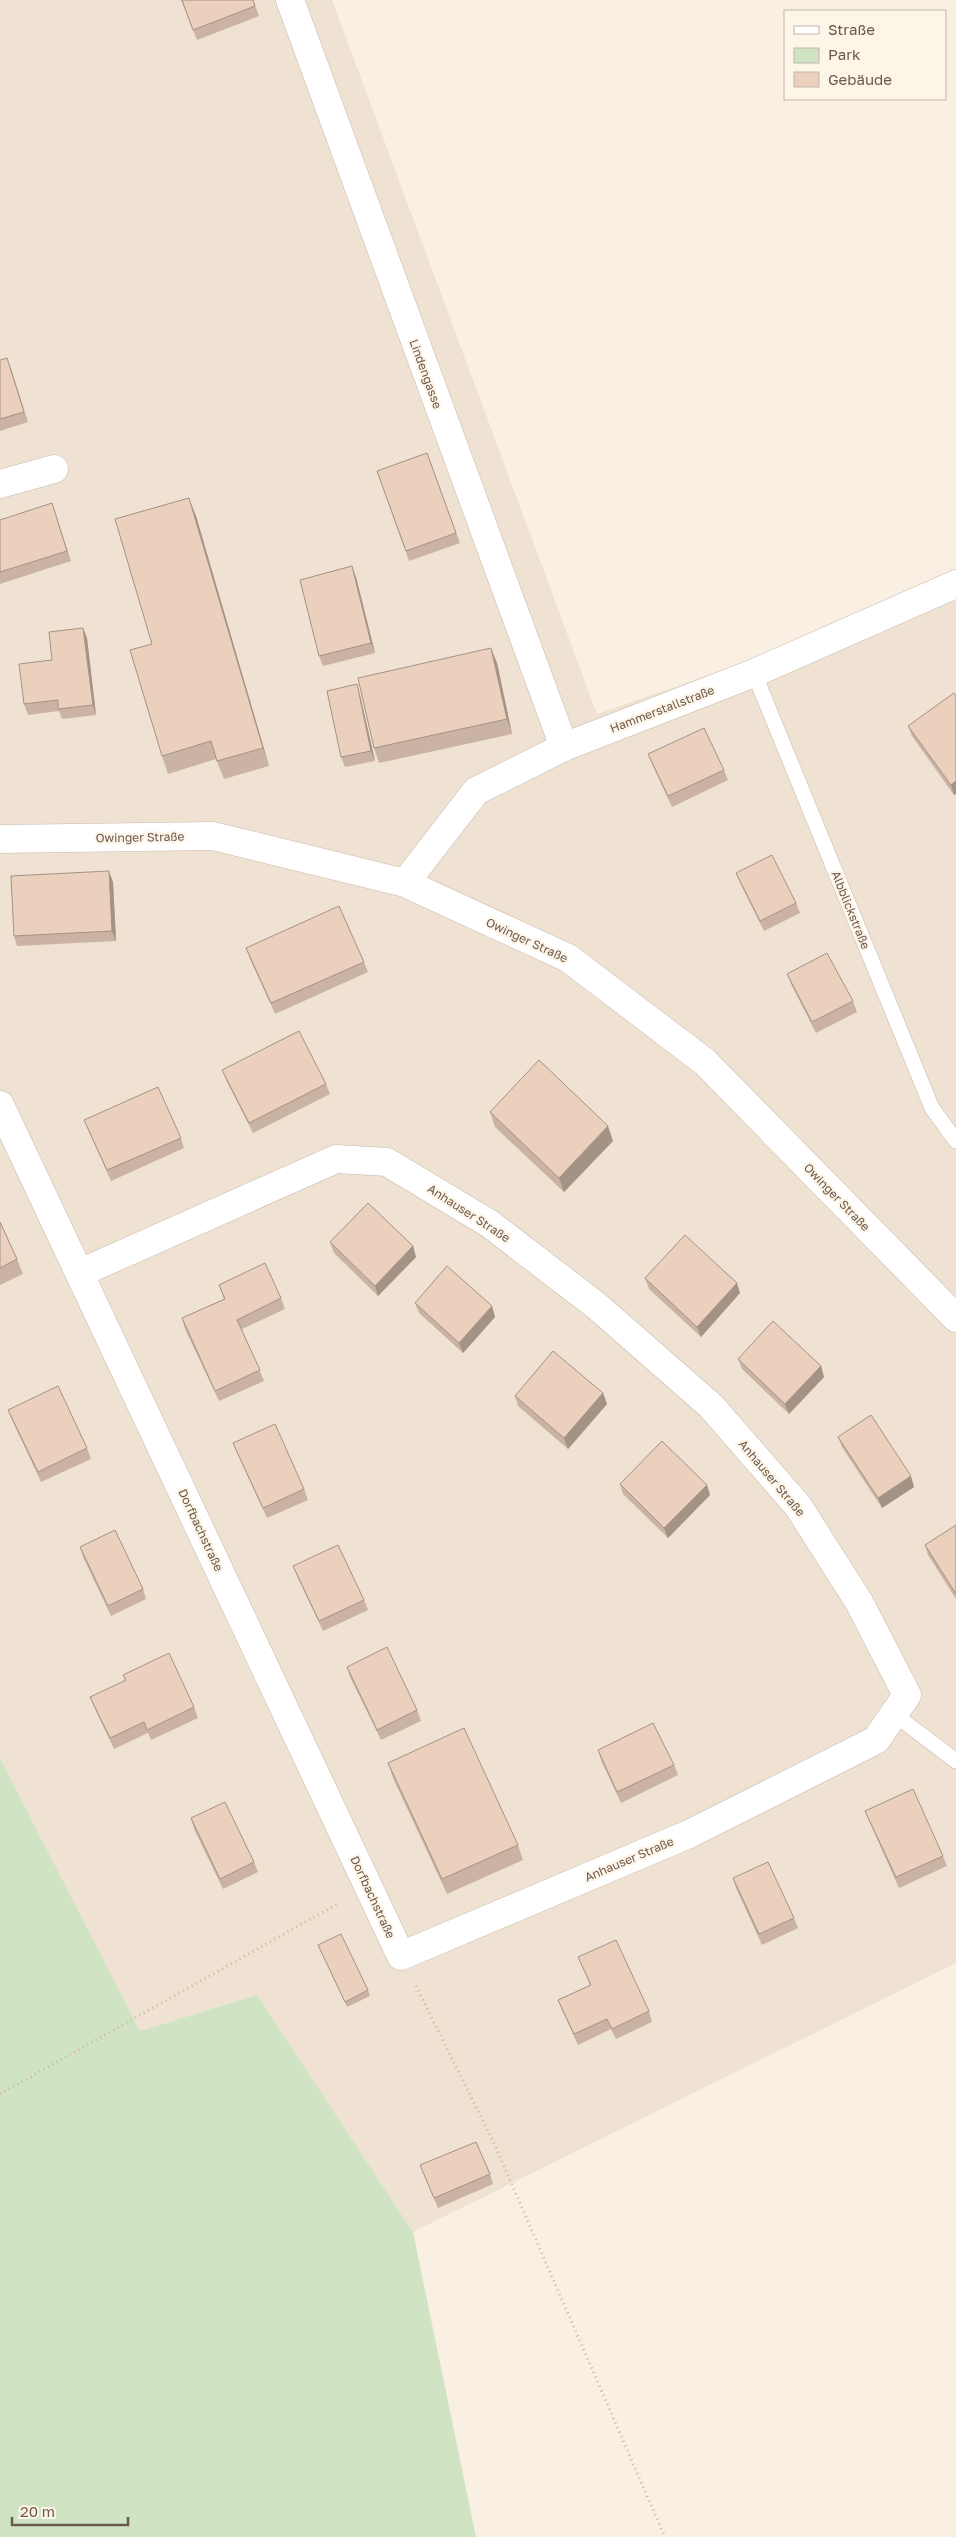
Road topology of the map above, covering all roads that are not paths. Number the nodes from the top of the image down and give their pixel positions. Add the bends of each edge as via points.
1 (290, 0) edge
2 (54, 469) dead end
3 (0, 484) edge
4 (956, 584) edge
5 (754, 673) junction
6 (564, 746) junction
7 (0, 839) edge
8 (405, 883) junction
9 (0, 1106) edge
10 (956, 1141) edge
11 (80, 1273) junction
12 (956, 1318) edge
13 (894, 1714) junction
14 (956, 1761) edge
15 (401, 1956) joint

1 - 6 street, Lindengasse
2 - 3 street
4 - 5 street, Hammerstallstraße
5 - 6 street, Hammerstallstraße
5 - 10 lane, Albblickstraße via 932,1108
6 - 8 street, Hammerstallstraße via 476,791
7 - 8 street, Owinger Straße via 213,836
8 - 12 street, Owinger Straße via 568,958 705,1062
9 - 11 street, Dorfbachstraße
11 - 13 street, Anhauser Straße via 336,1159 387,1162 490,1224 598,1306 711,1406 798,1506 859,1602 907,1695
11 - 15 street, Dorfbachstraße
13 - 14 lane
13 - 15 street, Anhauser Straße via 876,1740 689,1834

